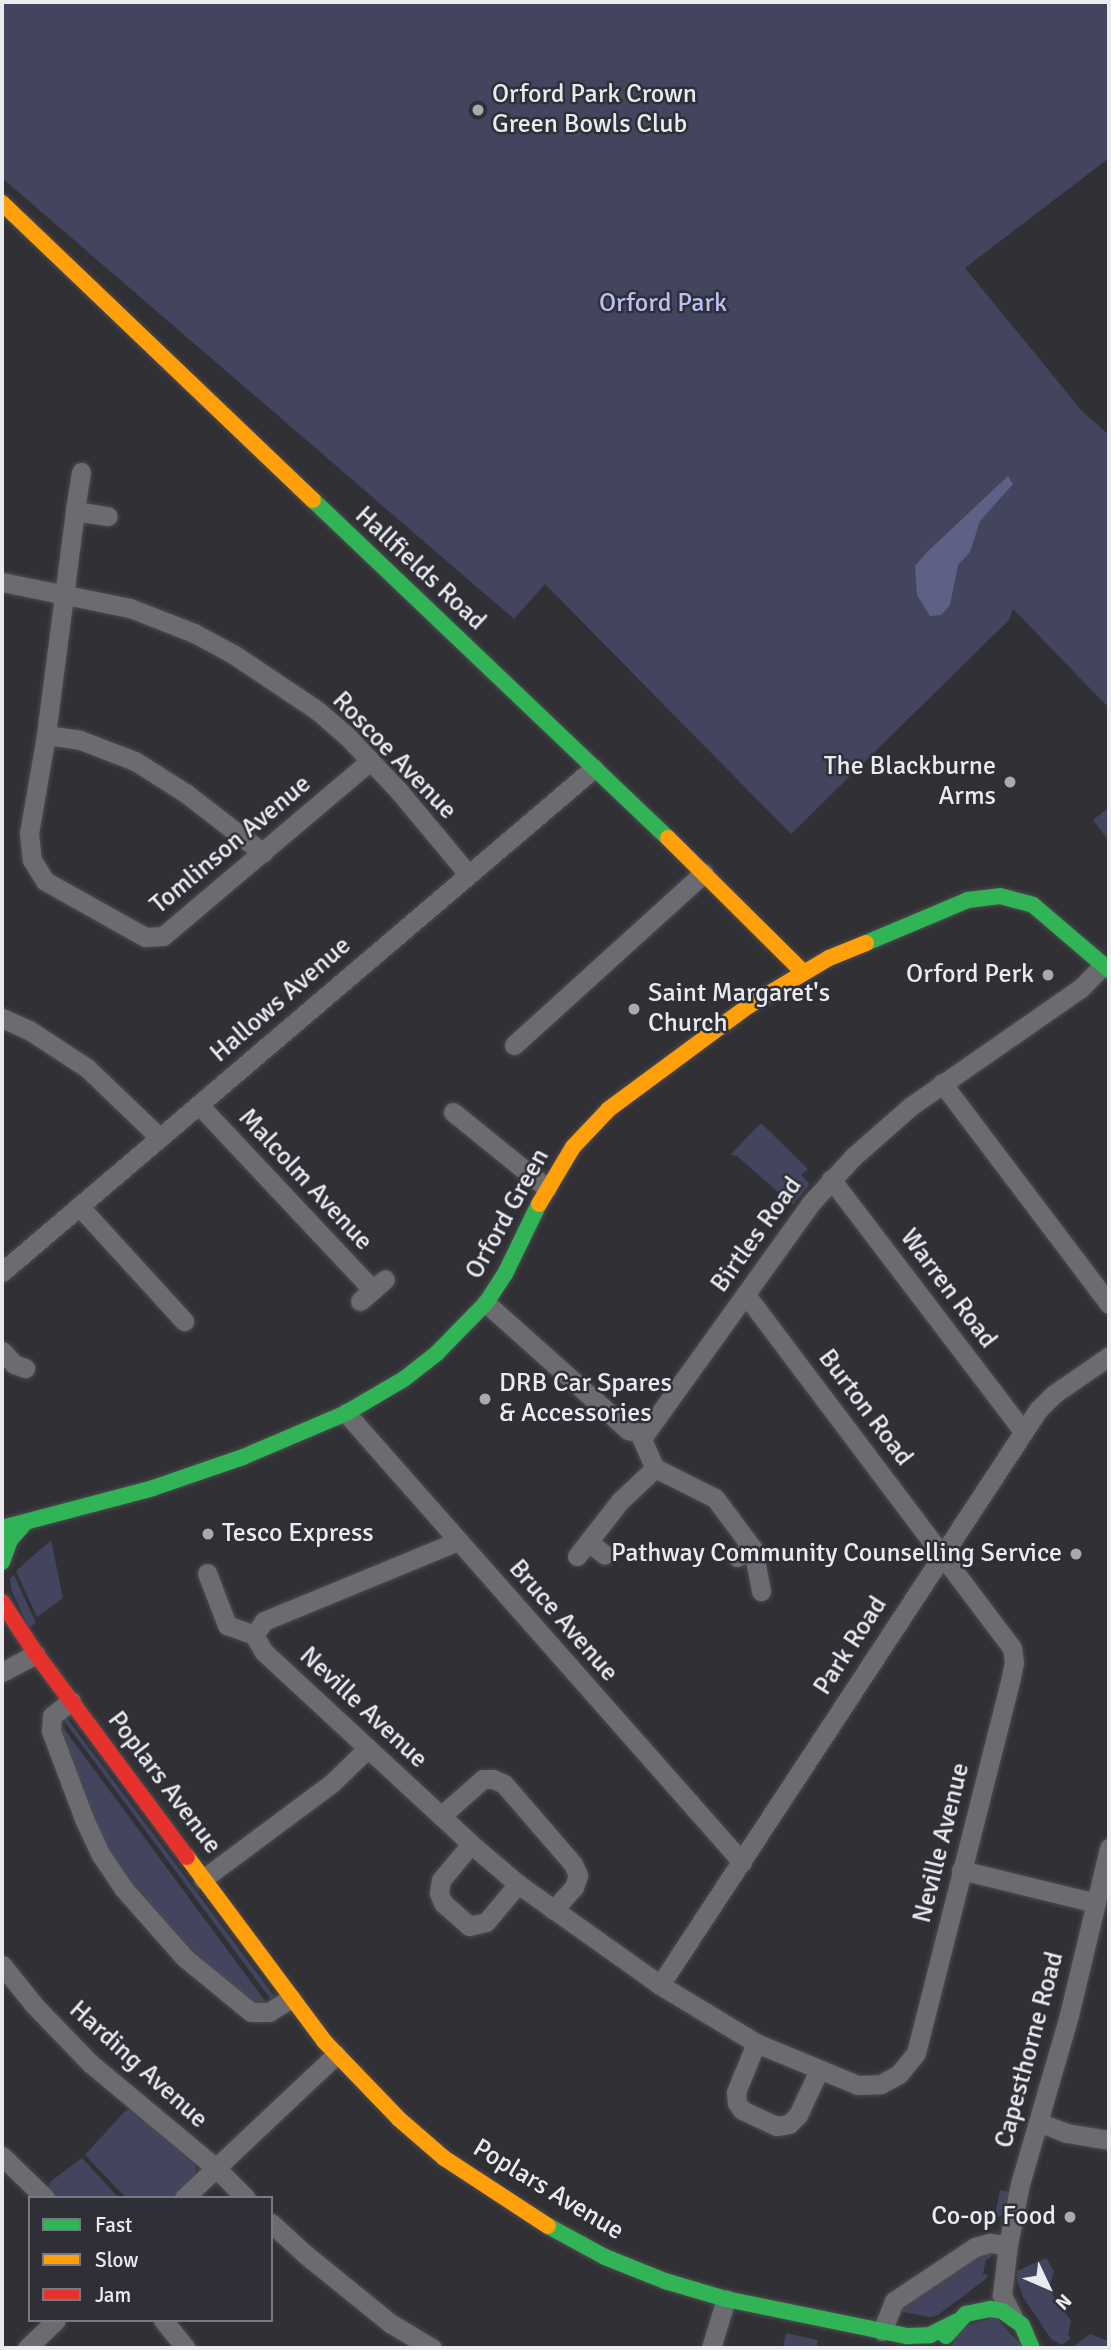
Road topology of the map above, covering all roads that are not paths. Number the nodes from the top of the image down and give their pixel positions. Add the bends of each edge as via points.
1 (4, 212) edge
2 (81, 471) dead end
3 (75, 511) junction
4 (108, 516) dead end
5 (2, 582) edge
6 (64, 593) junction
7 (46, 735) junction
8 (370, 761) junction
9 (594, 768) junction
10 (263, 853) junction
11 (704, 873) junction
12 (468, 874) junction
13 (1106, 967) edge
14 (803, 972) junction
15 (2, 1017) edge
16 (514, 1045) dead end
17 (942, 1083) junction
18 (199, 1105) junction
19 (453, 1112) dead end
20 (160, 1138) junction
21 (831, 1179) junction
22 (547, 1188) junction
23 (79, 1206) junction
24 (2, 1272) edge
25 (373, 1290) dead end
26 (745, 1294) junction
27 (485, 1303) junction
28 (1109, 1304) edge
29 (184, 1321) dead end
30 (2, 1351) edge
31 (1109, 1356) edge
32 (25, 1368) dead end
33 (346, 1413) junction
34 (1023, 1431) junction
35 (640, 1434) junction
36 (655, 1468) junction
37 (23, 1525) junction
38 (2, 1528) edge
39 (2, 1535) edge
40 (458, 1541) junction
41 (942, 1554) junction
42 (605, 1555) dead end
43 (2, 1562) edge
44 (207, 1573) dead end
45 (761, 1591) dead end
46 (2, 1602) edge
47 (254, 1635) junction
48 (36, 1654) junction
49 (2, 1672) edge
50 (71, 1701) junction
51 (368, 1748) junction
52 (441, 1816) junction
53 (471, 1844) junction
54 (1109, 1848) edge
55 (742, 1862) junction
56 (961, 1870) junction
57 (202, 1879) junction
58 (518, 1884) junction
59 (1096, 1903) junction
60 (553, 1910) junction
61 (2, 1965) edge
62 (660, 1985) junction
63 (291, 1998) junction
64 (757, 2043) junction
65 (336, 2055) junction
66 (819, 2070) junction
67 (1038, 2122) junction
68 (1109, 2140) edge
69 (2, 2156) edge
70 (216, 2168) junction
71 (43, 2196) edge
72 (186, 2196) edge
73 (244, 2196) edge
74 (273, 2225) edge
75 (1008, 2245) junction
76 (1004, 2266) junction
77 (726, 2299) junction
78 (1013, 2317) junction
79 (961, 2318) junction
80 (54, 2322) edge
81 (165, 2322) edge
82 (882, 2331) junction
83 (907, 2336) junction
84 (1030, 2341) edge
85 (27, 2348) edge
86 (186, 2348) edge
87 (432, 2348) edge
88 (711, 2348) edge
89 (925, 2348) edge
90 (943, 2348) edge
91 (1038, 2348) edge

1 - 9 street, Hallfields Road
2 - 3 street, Tomlinson Avenue
3 - 4 street
3 - 6 street, Tomlinson Avenue
5 - 6 street, Roscoe Avenue
6 - 7 street, Tomlinson Avenue
6 - 8 street, Roscoe Avenue via 141,612 233,654 318,711
7 - 10 street via 80,740 135,761 187,794
7 - 10 street, Tomlinson Avenue via 29,833 35,867 52,886 138,934 151,939 163,936
8 - 10 street, Tomlinson Avenue
8 - 12 street, Roscoe Avenue
9 - 11 street, Hallfields Road
9 - 12 street, Hallows Avenue
11 - 14 street, Hallfields Road
11 - 16 street
12 - 18 street, Hallows Avenue
13 - 14 street, Orford Green via 1045,913 1017,900 992,896 968,900
13 - 17 street, Birtles Road
14 - 22 street, Orford Green via 748,1006 609,1109 573,1147
15 - 20 street via 87,1068
17 - 21 street, Birtles Road via 883,1129
17 - 28 street
18 - 20 street, Hallows Avenue
18 - 25 street, Malcolm Avenue
19 - 22 street
20 - 23 street, Hallows Avenue
21 - 26 street, Birtles Road
21 - 34 street, Warren Road
22 - 27 street, Orford Green via 505,1274
23 - 24 street, Hallows Avenue
23 - 29 street
26 - 35 street, Birtles Road via 650,1430
26 - 41 street, Burton Road
27 - 33 street, Orford Green via 432,1357
27 - 35 street via 628,1430
30 - 32 street
31 - 34 street, Park Road via 1054,1394
33 - 37 street, Orford Green via 200,1472
33 - 40 street, Bruce Avenue
34 - 41 street, Park Road
35 - 36 street
36 - 42 street via 620,1501 582,1549
36 - 45 street via 715,1498
37 - 38 street, Orford Green
37 - 39 street, Orford Green
37 - 43 street via 10,1540
40 - 47 street, Neville Avenue via 264,1621
40 - 55 street, Bruce Avenue
41 - 55 street, Park Road
41 - 56 street, Neville Avenue via 1004,1634 1014,1662
44 - 47 street, Neville Avenue via 227,1625
46 - 48 street, Poplars Avenue
47 - 51 street, Neville Avenue via 264,1652
48 - 49 street
48 - 50 street, Poplars Avenue
50 - 57 street, Poplars Avenue
50 - 63 street, Poplars Avenue via 52,1716 51,1731 83,1819 123,1888 185,1958 251,2012 269,2012
51 - 52 street, Neville Avenue
51 - 57 street via 332,1783
52 - 53 street, Neville Avenue
52 - 60 street via 483,1779 504,1784 578,1875 574,1887
53 - 58 street, Neville Avenue
53 - 58 street via 441,1880 439,1893 443,1903 469,1926 486,1922
54 - 59 street, Capesthorne Road
55 - 62 street, Park Road
56 - 59 street
56 - 66 street, Neville Avenue via 912,2060 891,2080 871,2086
57 - 63 street, Poplars Avenue
58 - 60 street, Neville Avenue
59 - 67 street, Capesthorne Road
60 - 62 street, Neville Avenue
61 - 70 street, Harding Avenue via 34,2006 90,2063
62 - 64 street, Neville Avenue
63 - 65 street, Poplars Avenue
64 - 66 street, Neville Avenue
64 - 66 street via 736,2092 737,2103 742,2110 777,2126 789,2124 798,2115
65 - 70 street
65 - 77 street, Poplars Avenue via 398,2119 444,2158 542,2224 605,2257
67 - 68 street via 1067,2133
67 - 75 street, Capesthorne Road
69 - 71 street
70 - 72 street
70 - 73 street, Harding Avenue
74 - 87 street via 390,2323
75 - 76 street, Capesthorne Road
75 - 82 street via 975,2247 894,2301
76 - 78 street, Capesthorne Road via 1002,2295
76 - 79 street, Capesthorne Road via 987,2293
77 - 82 street, Poplars Avenue
77 - 88 street
78 - 79 street, Poplars Avenue via 990,2309
78 - 84 street
79 - 83 street, Poplars Avenue via 930,2335
79 - 90 street via 948,2332
80 - 85 street
81 - 86 street
82 - 83 street, Poplars Avenue
83 - 89 street, Poplars Avenue
84 - 91 street

